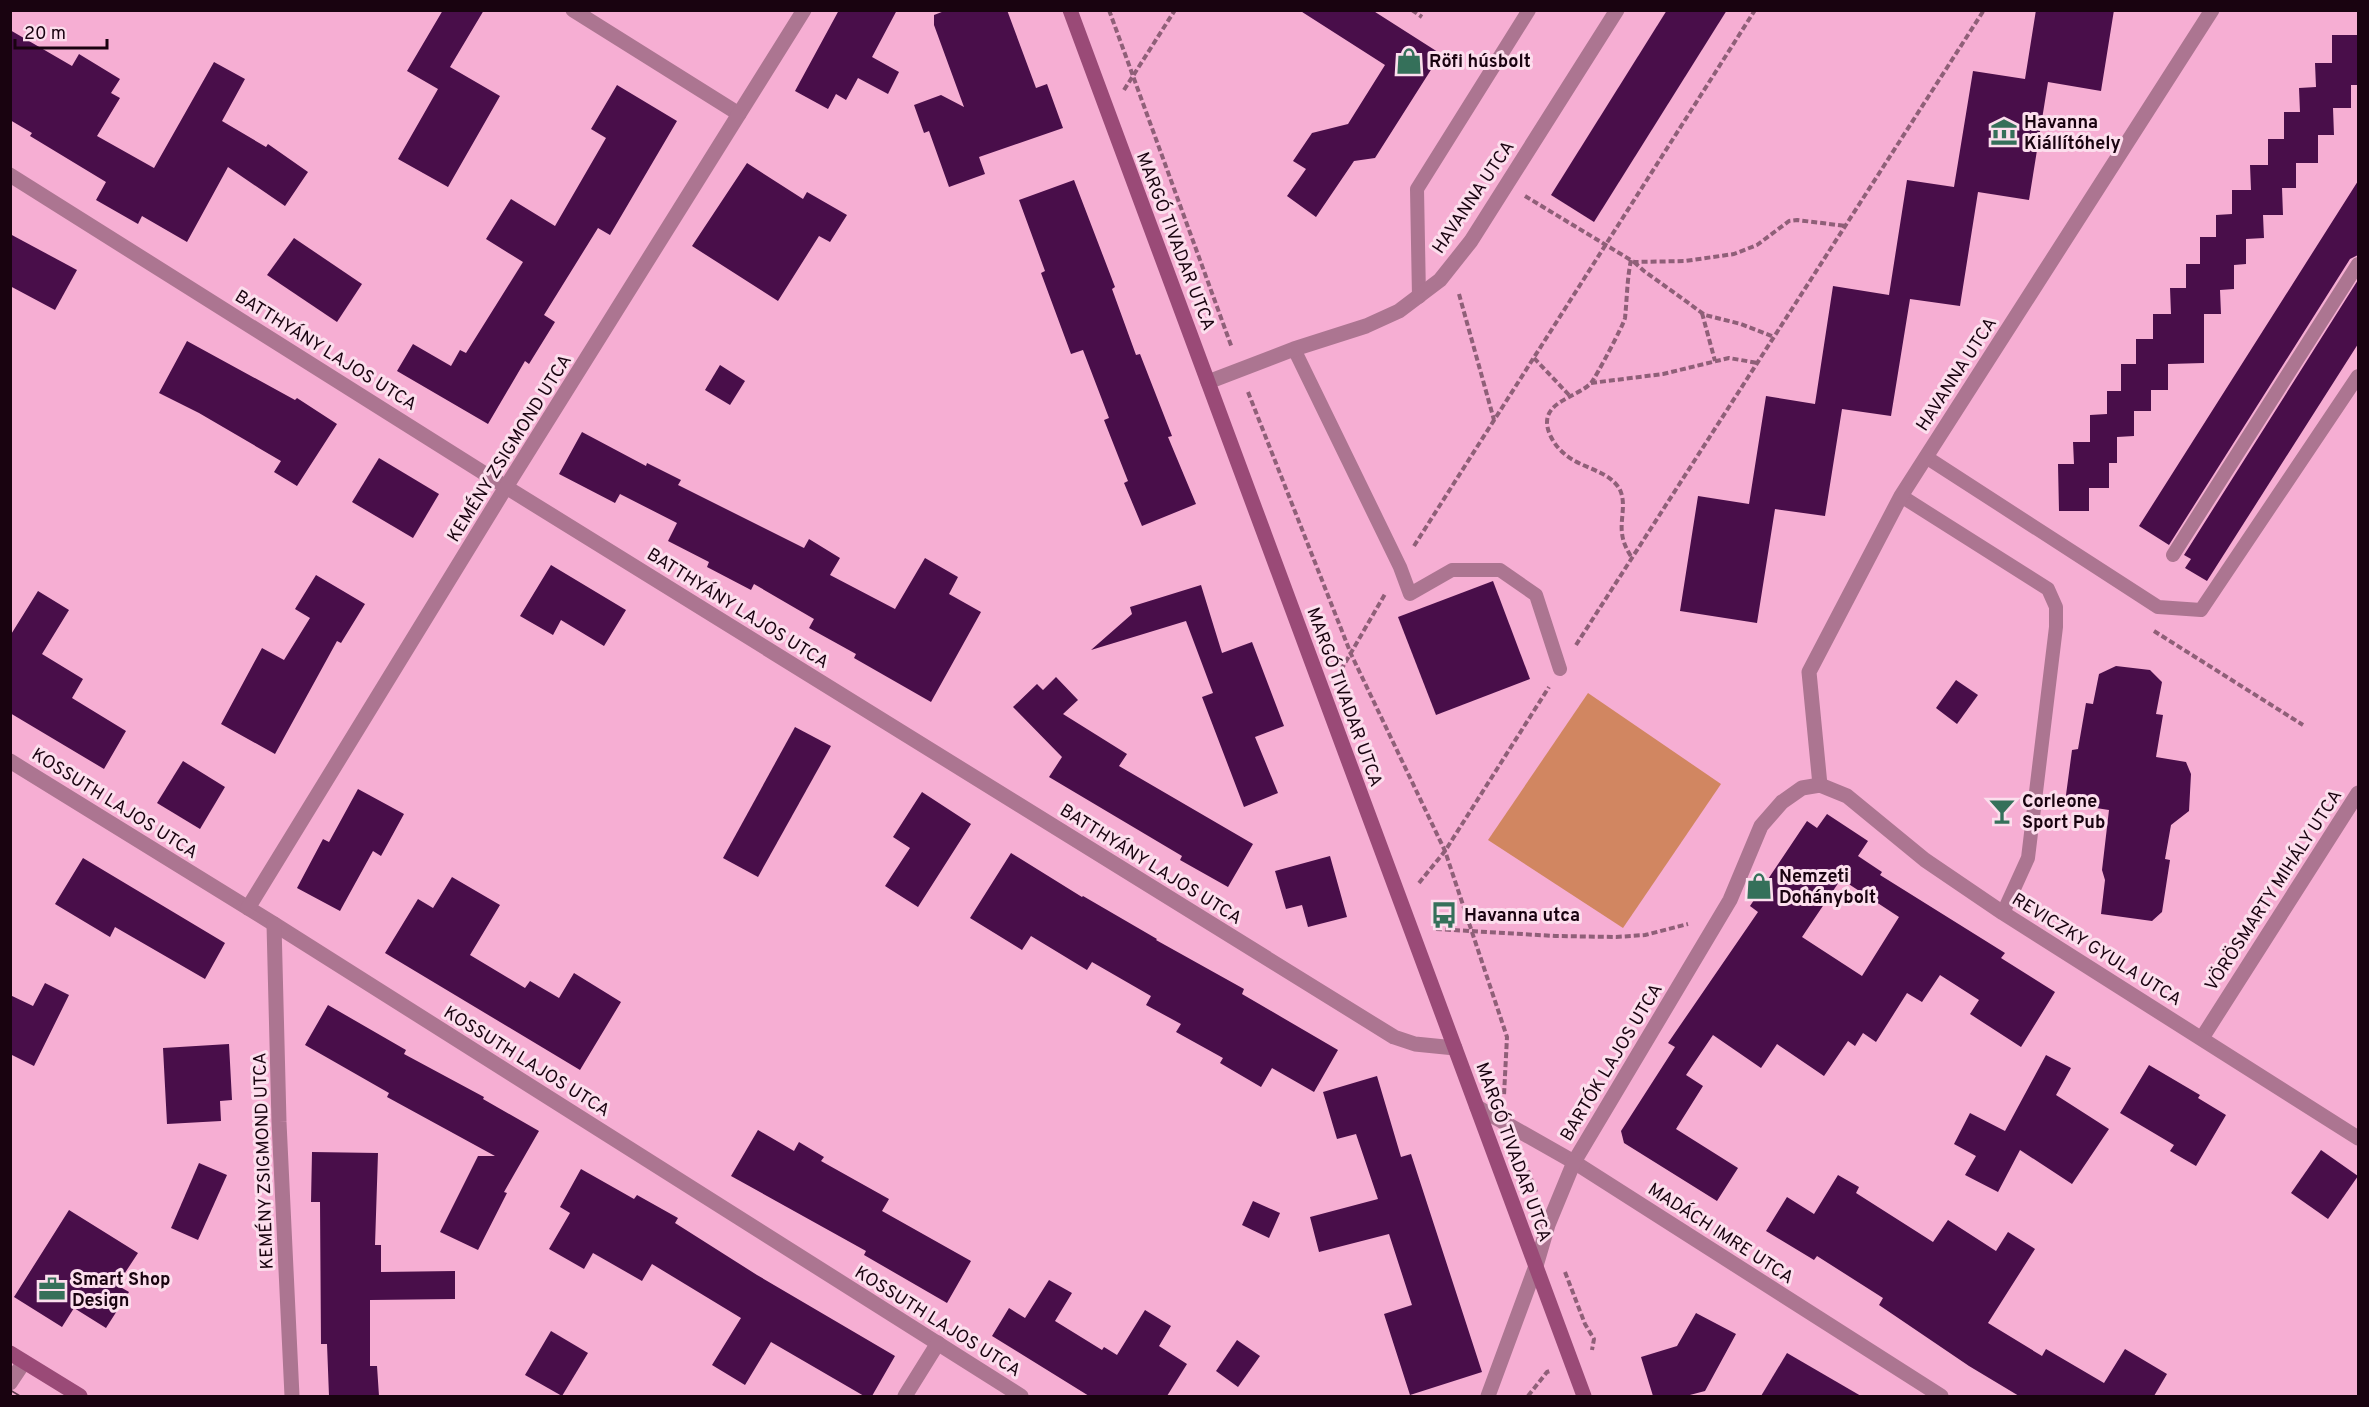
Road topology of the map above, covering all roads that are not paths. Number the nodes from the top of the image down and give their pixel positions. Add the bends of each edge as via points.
1 (573, 10) edge
2 (804, 10) edge
3 (1070, 10) edge
4 (1529, 10) edge
5 (1617, 10) edge
6 (2212, 10) edge
7 (739, 114) junction
8 (10, 175) edge
9 (2358, 264) edge
10 (1419, 297) junction
11 (1294, 349) junction
12 (2358, 376) edge
13 (1208, 382) junction
14 (1926, 457) junction
15 (507, 487) junction
16 (1901, 496) junction
17 (2173, 555) dead end
18 (1560, 669) road end
19 (10, 761) edge
20 (1820, 785) junction
21 (2358, 793) edge
22 (248, 908) junction
23 (2003, 913) junction
24 (274, 924) junction
25 (2202, 1038) junction
26 (1455, 1048) junction
27 (1477, 1107) junction
28 (2358, 1138) edge
29 (1574, 1162) junction
30 (1536, 1266) junction
31 (938, 1343) junction
32 (17, 1358) edge
33 (10, 1383) edge
34 (80, 1396) edge
35 (292, 1396) edge
36 (905, 1396) edge
37 (1021, 1396) edge
38 (1488, 1396) edge
39 (1584, 1396) edge
40 (1941, 1396) edge

1 - 7 street
2 - 7 street, KEMÉNY ZSIGMOND UTCA
3 - 13 street, MARGÓ TIVADAR UTCA
4 - 10 lane via 1417,189
5 - 10 street, HAVANNA UTCA via 1471,241 1440,280
6 - 14 street, HAVANNA UTCA
7 - 15 street, KEMÉNY ZSIGMOND UTCA
8 - 15 street, BATTHYÁNY LAJOS UTCA
9 - 17 lane
10 - 11 street, HAVANNA UTCA via 1366,326
11 - 13 street, HAVANNA UTCA
11 - 18 lane via 1410,594 1452,570 1500,570 1536,595
12 - 14 lane via 2201,610 2158,607
13 - 26 street, MARGÓ TIVADAR UTCA
14 - 16 street, HAVANNA UTCA
15 - 22 street, KEMÉNY ZSIGMOND UTCA
15 - 26 street, BATTHYÁNY LAJOS UTCA via 1394,1037 1414,1044
16 - 20 street, HAVANNA UTCA via 1809,672
16 - 23 lane via 2048,589 2056,607 2028,858
19 - 22 street, KOSSUTH LAJOS UTCA
20 - 23 street, REVICZKY GYULA UTCA via 1847,796 1925,860
20 - 29 street, BARTÓK LAJOS UTCA via 1802,788 1788,797 1761,826 1730,900
21 - 25 street, VÖRÖSMARTY MIHÁLY UTCA
22 - 24 street, KOSSUTH LAJOS UTCA
23 - 25 street, REVICZKY GYULA UTCA
24 - 31 street, KOSSUTH LAJOS UTCA
24 - 35 street, KEMÉNY ZSIGMOND UTCA
25 - 28 street, REVICZKY GYULA UTCA
26 - 27 street, MARGÓ TIVADAR UTCA
27 - 29 street, MADÁCH IMRE UTCA
27 - 30 street, MARGÓ TIVADAR UTCA
29 - 30 street, BARTÓK LAJOS UTCA
29 - 40 street, MADÁCH IMRE UTCA
30 - 38 street, BARTÓK LAJOS UTCA
30 - 39 street, MARGÓ TIVADAR UTCA
31 - 36 street
31 - 37 street, KOSSUTH LAJOS UTCA
32 - 33 street
32 - 34 street

